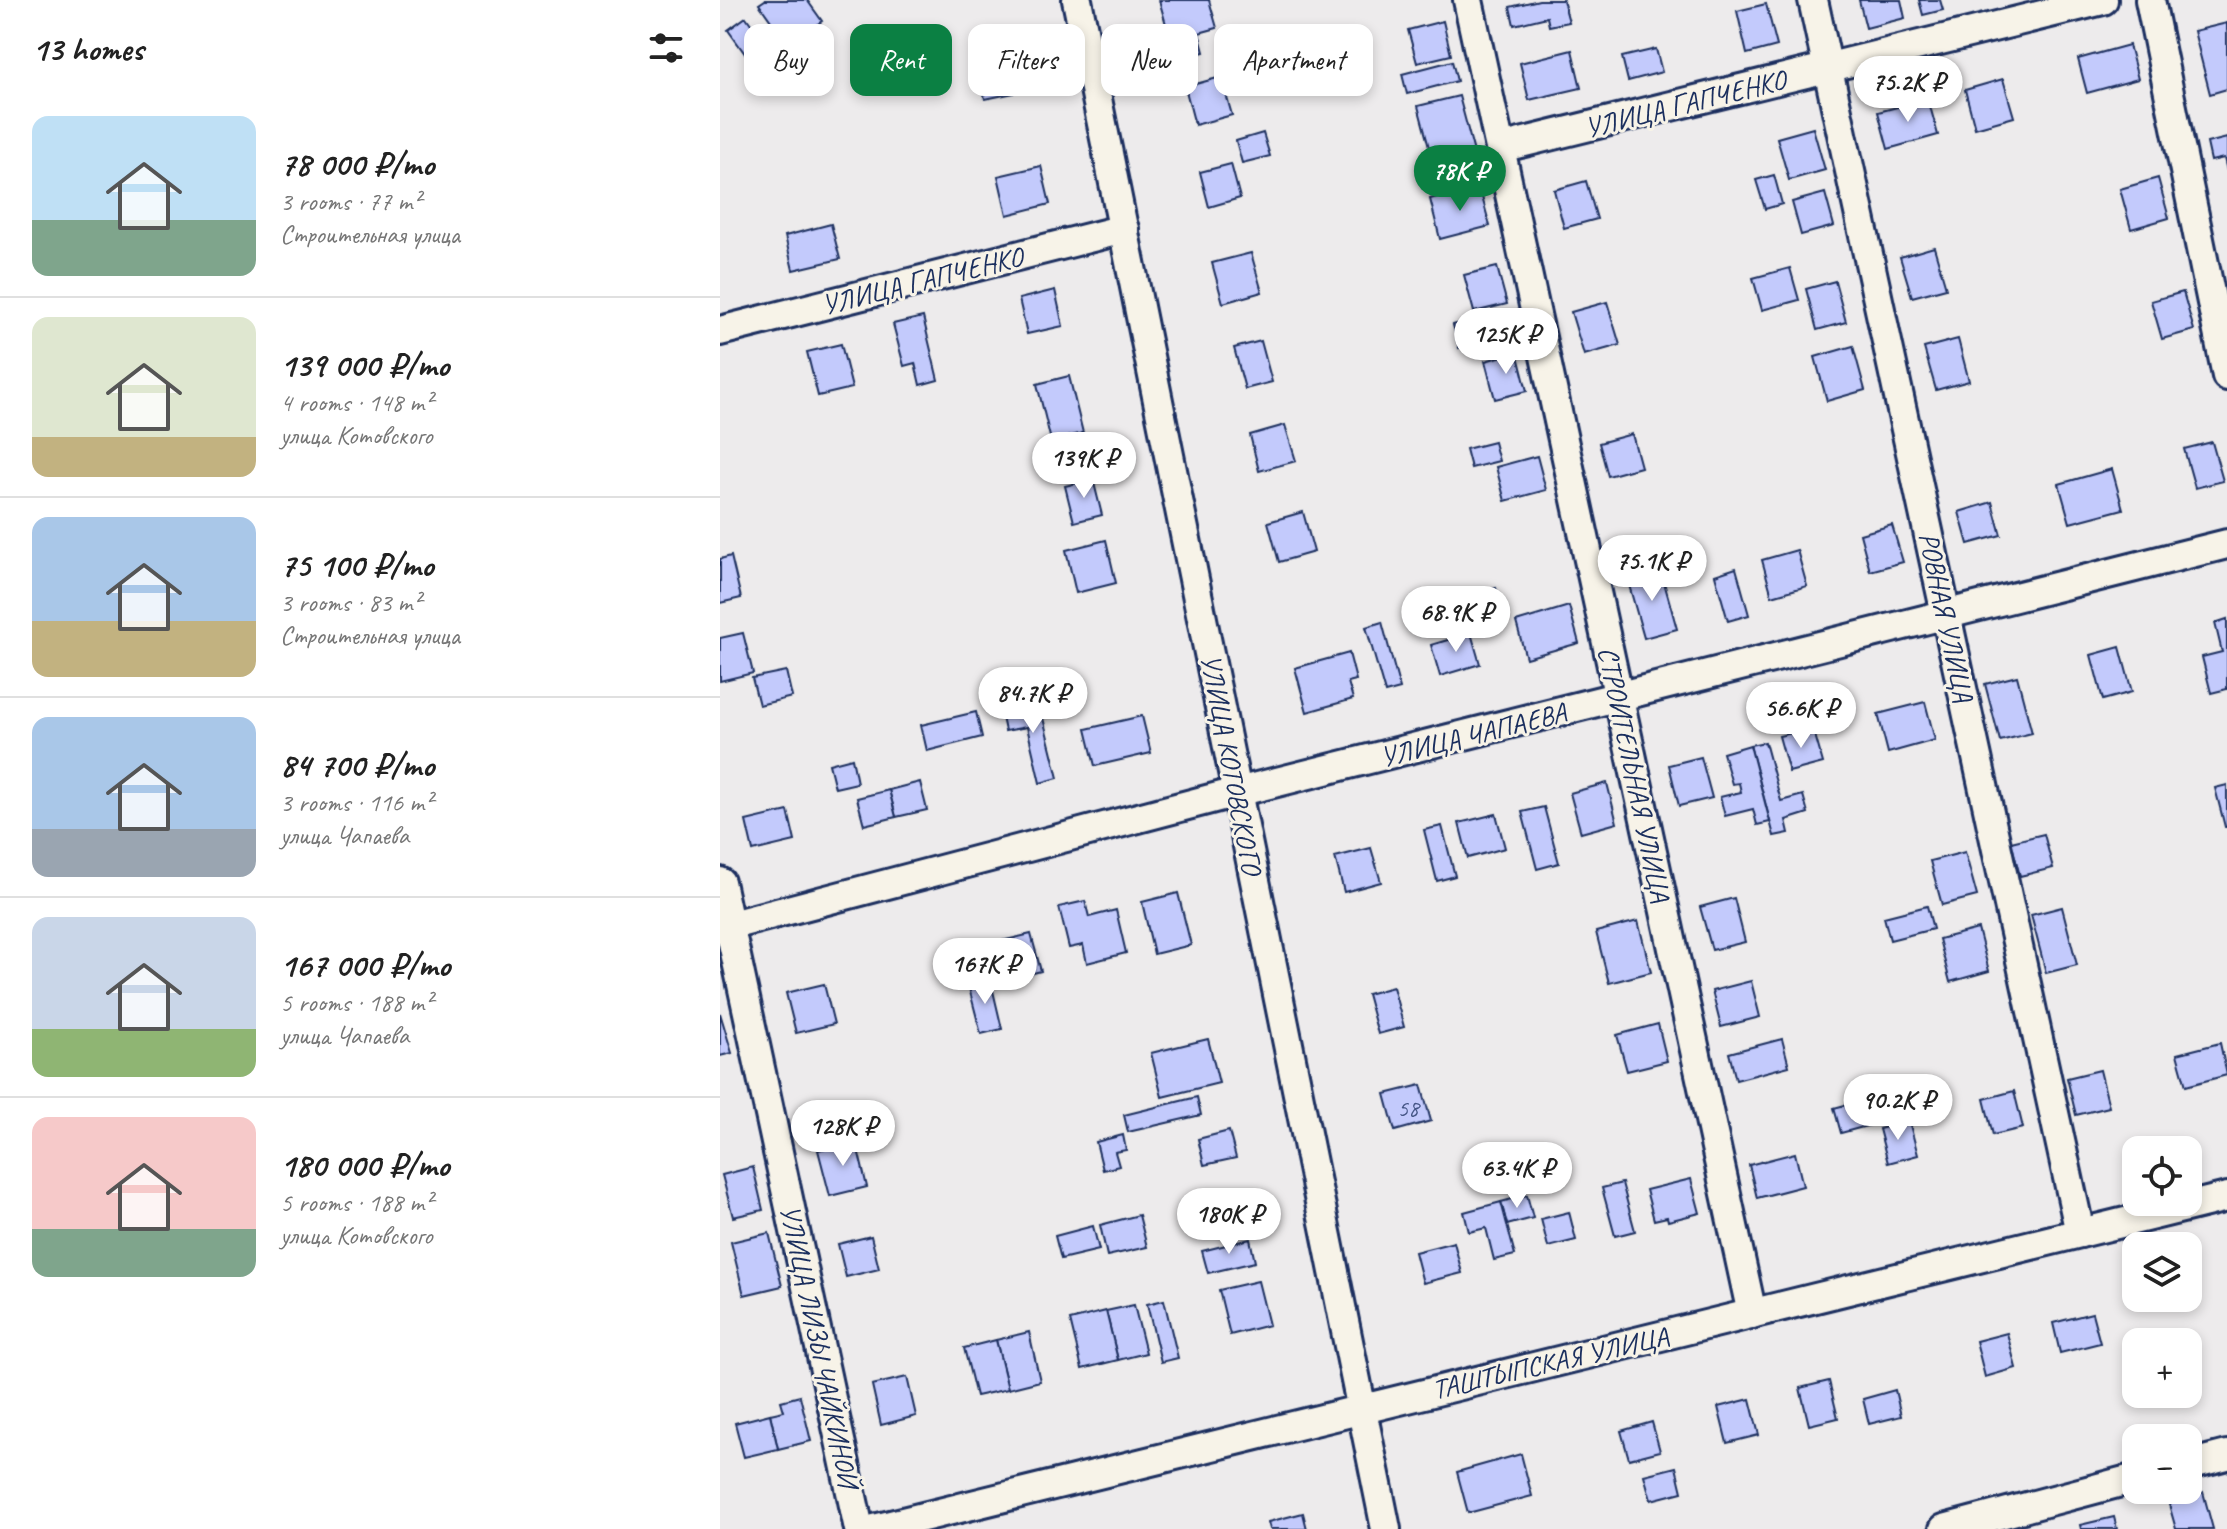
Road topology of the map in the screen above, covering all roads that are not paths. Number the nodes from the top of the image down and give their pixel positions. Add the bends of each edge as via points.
1 (1077, 0) edge
2 (1468, 0) edge
3 (1813, 0) edge
4 (2103, 0) edge
5 (2150, 0) edge
6 (1828, 68) junction
7 (1500, 148) junction
8 (1124, 229) junction
9 (720, 331) edge
10 (2227, 376) edge
11 (2227, 544) edge
12 (1946, 615) junction
13 (1619, 699) junction
14 (1237, 792) junction
15 (720, 882) edge
16 (724, 927) edge
17 (2227, 1197) edge
18 (2080, 1233) junction
19 (1752, 1314) junction
20 (1361, 1407) junction
21 (2227, 1455) edge
22 (2202, 1461) edge
23 (2122, 1482) edge
24 (859, 1529) edge
25 (874, 1529) edge
26 (1386, 1529) edge
27 (1944, 1529) edge

1 - 8 street, УЛИЦА КОТОВСКОГО
2 - 7 street, СТРОИТЕЛЬНАЯ УЛИЦА
3 - 6 street, РОВНАЯ УЛИЦА
4 - 6 street, УЛИЦА ГАПЧЕНКО
5 - 10 street
6 - 7 street, УЛИЦА ГАПЧЕНКО
6 - 12 street, РОВНАЯ УЛИЦА
7 - 13 street, СТРОИТЕЛЬНАЯ УЛИЦА
8 - 9 street, УЛИЦА ГАПЧЕНКО
8 - 14 street, УЛИЦА КОТОВСКОГО
11 - 12 street, УЛИЦА ЧАПАЕВА
12 - 13 street, УЛИЦА ЧАПАЕВА
12 - 18 street, РОВНАЯ УЛИЦА
13 - 14 street, УЛИЦА ЧАПАЕВА
13 - 19 street, СТРОИТЕЛЬНАЯ УЛИЦА
14 - 16 street, УЛИЦА ЧАПАЕВА
14 - 20 street, УЛИЦА КОТОВСКОГО
15 - 16 street, УЛИЦА ЛИЗЫ ЧАЙКИНОЙ
16 - 24 street, УЛИЦА ЛИЗЫ ЧАЙКИНОЙ
17 - 18 street, ТАШТЫПСКАЯ УЛИЦА
18 - 19 street, ТАШТЫПСКАЯ УЛИЦА
19 - 20 street, ТАШТЫПСКАЯ УЛИЦА
20 - 25 street, ТАШТЫПСКАЯ УЛИЦА
20 - 26 street, УЛИЦА КОТОВСКОГО
21 - 22 street
23 - 27 street

